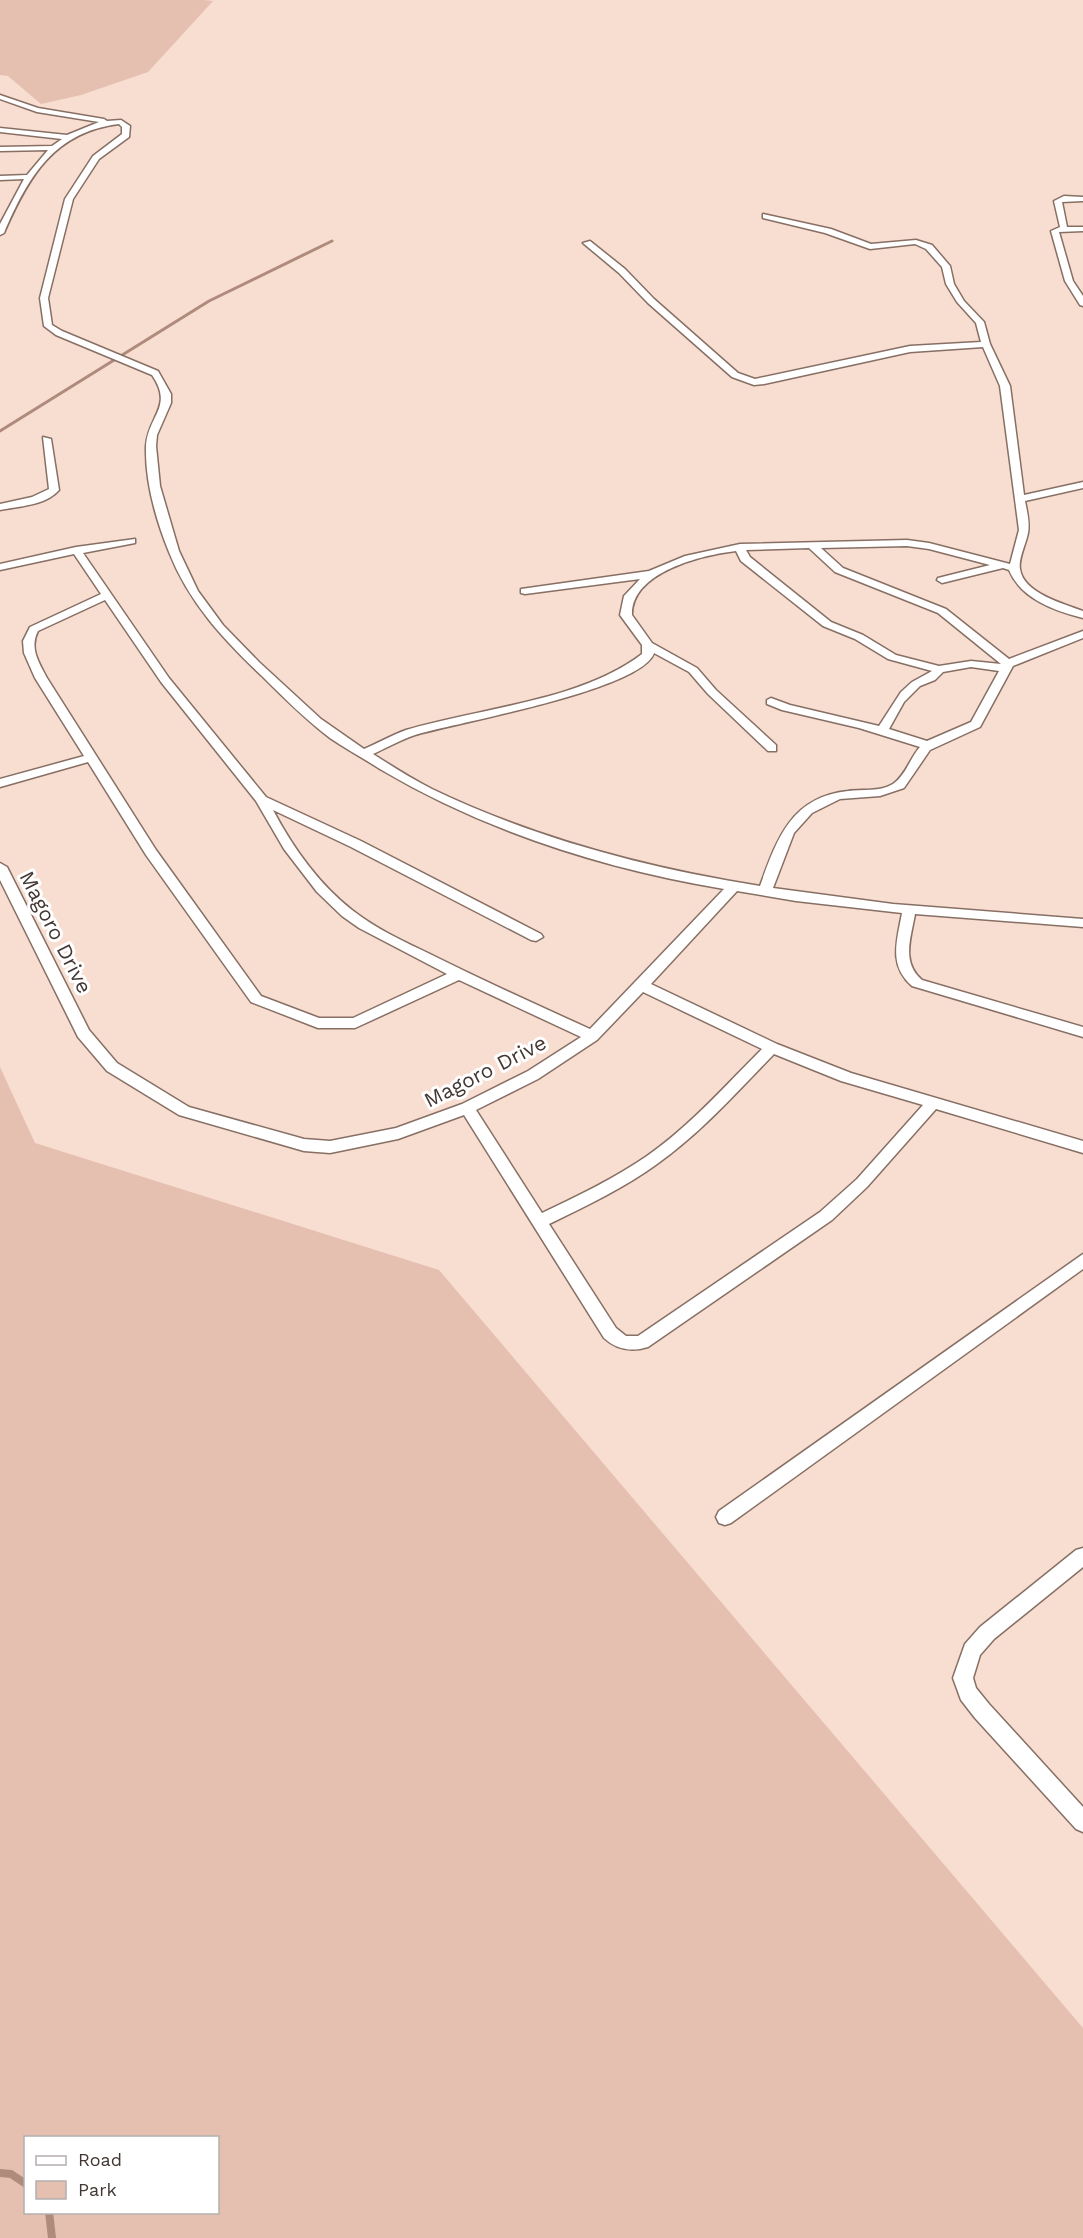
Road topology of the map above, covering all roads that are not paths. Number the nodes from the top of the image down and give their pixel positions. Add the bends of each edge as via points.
1 (0, 97) edge
2 (110, 122) junction
3 (0, 130) edge
4 (66, 137) junction
5 (50, 148) junction
6 (0, 149) edge
7 (28, 177) junction
8 (0, 178) edge
9 (1083, 199) edge
10 (11, 206) junction
11 (0, 207) edge
12 (766, 216) dead end
13 (1064, 229) junction
14 (1083, 230) edge
15 (0, 233) edge
16 (587, 243) dead end
17 (1083, 303) edge
18 (986, 344) junction
19 (46, 439) dead end
20 (1083, 485) edge
21 (1020, 499) junction
22 (0, 507) edge
23 (131, 541) dead end
24 (812, 545) junction
25 (741, 547) junction
26 (76, 550) junction
27 (1002, 565) junction
28 (0, 567) edge
29 (1014, 568) junction
30 (651, 574) junction
31 (614, 579) junction
32 (942, 580) dead end
33 (525, 591) dead end
34 (107, 595) junction
35 (629, 596) junction
36 (1083, 615) edge
37 (1083, 634) edge
38 (648, 645) junction
39 (1007, 666) junction
40 (939, 669) junction
41 (771, 702) dead end
42 (882, 731) junction
43 (927, 746) junction
44 (772, 748) dead end
45 (363, 754) junction
46 (91, 758) junction
47 (0, 783) edge
48 (262, 800) junction
49 (0, 867) edge
50 (733, 886) junction
51 (765, 892) junction
52 (909, 911) junction
53 (1083, 923) edge
54 (536, 937) dead end
55 (458, 975) junction
56 (643, 986) junction
57 (1083, 1032) edge
58 (592, 1036) junction
59 (772, 1048) junction
60 (933, 1103) junction
61 (467, 1108) junction
62 (1083, 1147) edge
63 (540, 1221) junction
64 (1083, 1260) edge
65 (725, 1517) dead end
66 (1083, 1556) edge
67 (1083, 1822) edge

1 - 2 street via 37,110
2 - 4 street
2 - 45 street via 126,126 126,135 96,158 69,199 44,298 48,326 155,373 166,386 167,402 151,443 155,485 180,566 202,606 232,642 288,695
3 - 4 street
4 - 5 street
5 - 6 street
5 - 7 street
7 - 8 street
7 - 10 street
9 - 13 street via 1058,201
10 - 11 street
10 - 15 street
12 - 18 street via 828,231 870,247 916,242 929,247 946,266 950,284 961,302 980,322
13 - 14 street
13 - 17 street via 1055,231 1058,245 1069,281
16 - 18 street via 735,375 747,380 764,381 910,349
18 - 21 street via 1005,386
19 - 22 street via 54,490
20 - 21 street
21 - 29 street via 1024,535
23 - 26 street
24 - 25 street
24 - 27 street via 919,544
24 - 39 street via 839,570 942,611
25 - 30 street via 689,558
25 - 40 street via 745,560 828,624 892,657
26 - 28 street
26 - 34 street
27 - 29 street
27 - 32 street
29 - 36 street via 1019,581 1035,595
30 - 31 street
30 - 35 street
31 - 33 street
31 - 35 street
34 - 46 street via 34,629 27,638 27,648 41,678
34 - 48 street via 165,680
35 - 38 street via 626,615
37 - 39 street
38 - 44 street via 693,670
38 - 45 street via 648,655 630,669 578,690 410,733
39 - 40 street via 971,664
39 - 43 street via 976,724
40 - 42 street via 934,677 904,695
41 - 42 street
42 - 43 street
43 - 51 street via 904,782 892,789 837,796 817,805 790,826
45 - 50 street via 463,808 585,855
46 - 47 street
46 - 55 street via 151,852 256,999 318,1023 347,1024
48 - 54 street
48 - 55 street via 313,880 348,914
49 - 61 street, Magoro Drive via 83,1033 112,1067 184,1111 304,1145 330,1147 398,1133
50 - 51 street
50 - 56 street, Magoro Drive
51 - 52 street
52 - 53 street
52 - 57 street via 901,962 904,971 917,983
55 - 58 street
56 - 58 street, Magoro Drive
56 - 59 street
58 - 61 street, Magoro Drive via 533,1075
59 - 60 street via 846,1077
59 - 63 street via 653,1159
60 - 62 street
60 - 63 street via 862,1183 826,1216 642,1342 617,1341 610,1334
61 - 63 street
64 - 65 street
66 - 67 street via 987,1633 972,1650 963,1677 968,1693 982,1711

